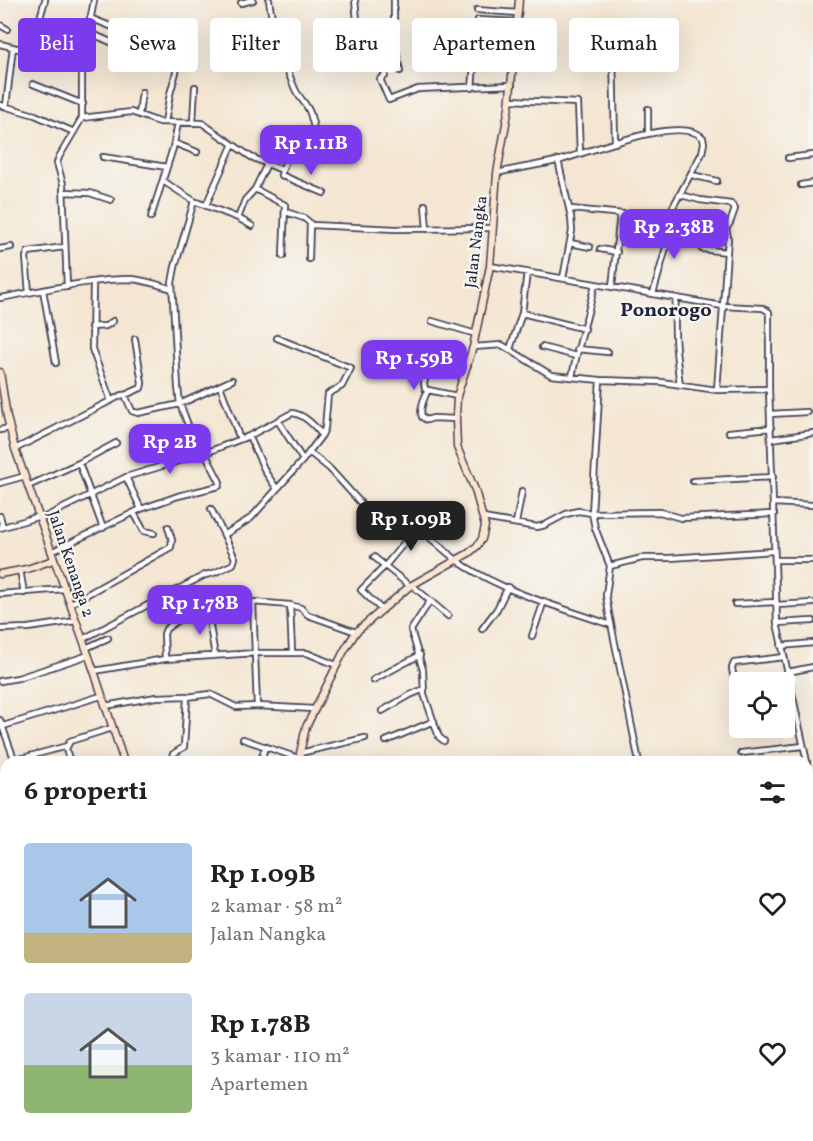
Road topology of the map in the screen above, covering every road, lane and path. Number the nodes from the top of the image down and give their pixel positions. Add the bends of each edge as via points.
1 (45, 0) edge
2 (94, 0) edge
3 (253, 0) edge
4 (269, 0) edge
5 (355, 0) edge
6 (394, 0) edge
7 (519, 0) edge
8 (241, 3) dead end
9 (477, 10) dead end
10 (518, 14) junction
11 (40, 18) edge
12 (90, 18) edge
13 (357, 18) edge
14 (394, 18) edge
15 (518, 18) edge
16 (0, 25) edge
17 (7, 29) dead end
18 (0, 44) edge
19 (13, 47) junction
20 (18, 48) edge
21 (82, 72) edge
22 (177, 72) edge
23 (384, 72) edge
24 (473, 72) edge
25 (513, 72) edge
26 (613, 72) edge
27 (33, 84) dead end
28 (512, 85) junction
29 (195, 87) dead end
30 (472, 88) junction
31 (142, 92) dead end
32 (510, 100) junction
33 (82, 104) junction
34 (3, 106) edge
35 (648, 109) dead end
36 (139, 114) junction
37 (82, 118) junction
38 (165, 122) junction
39 (193, 122) junction
40 (178, 123) junction
41 (75, 132) junction
42 (648, 134) junction
43 (174, 143) junction
44 (615, 143) junction
45 (232, 146) junction
46 (198, 152) dead end
47 (580, 154) junction
48 (813, 155) edge
49 (102, 157) dead end
50 (788, 158) dead end
51 (558, 160) junction
52 (267, 164) junction
53 (167, 167) junction
54 (282, 170) junction
55 (497, 172) junction
56 (692, 175) junction
57 (163, 181) junction
58 (717, 181) dead end
59 (813, 183) edge
60 (801, 185) dead end
61 (255, 189) junction
62 (63, 192) junction
63 (324, 193) dead end
64 (681, 195) junction
65 (111, 200) dead end
66 (194, 201) junction
67 (206, 205) junction
68 (425, 205) dead end
69 (571, 209) junction
70 (286, 212) junction
71 (620, 213) junction
72 (151, 217) dead end
73 (238, 218) junction
74 (668, 218) junction
75 (674, 219) junction
76 (700, 222) junction
77 (311, 225) junction
78 (252, 226) dead end
79 (492, 228) junction
80 (726, 228) junction
81 (427, 229) junction
82 (570, 243) junction
83 (11, 247) dead end
84 (64, 247) junction
85 (590, 247) dead end
86 (0, 249) edge
87 (600, 249) dead end
88 (617, 252) junction
89 (727, 252) junction
90 (283, 256) dead end
91 (309, 259) dead end
92 (490, 266) junction
93 (527, 272) junction
94 (563, 278) junction
95 (93, 283) junction
96 (595, 284) junction
97 (67, 287) junction
98 (612, 287) junction
99 (172, 289) junction
100 (43, 290) junction
101 (29, 293) junction
102 (652, 294) junction
103 (0, 298) edge
104 (676, 298) junction
105 (723, 306) junction
106 (522, 313) junction
107 (113, 321) dead end
108 (432, 321) dead end
109 (91, 327) junction
110 (585, 329) junction
111 (476, 334) junction
112 (277, 338) dead end
113 (135, 339) dead end
114 (473, 347) junction
115 (542, 347) dead end
116 (510, 349) junction
117 (577, 349) junction
118 (608, 352) dead end
119 (576, 356) junction
120 (56, 363) dead end
121 (468, 365) junction
122 (0, 372) edge
123 (572, 377) junction
124 (232, 380) dead end
125 (600, 380) junction
126 (680, 385) junction
127 (220, 386) junction
128 (769, 389) junction
129 (428, 390) junction
130 (717, 390) junction
131 (125, 395) junction
132 (458, 396) junction
133 (111, 401) junction
134 (180, 404) junction
135 (807, 412) dead end
136 (770, 414) junction
137 (456, 419) junction
138 (278, 421) junction
139 (9, 428) junction
140 (771, 428) junction
141 (0, 430) edge
142 (729, 432) dead end
143 (813, 433) edge
144 (249, 435) junction
145 (322, 435) junction
146 (240, 439) junction
147 (771, 439) junction
148 (116, 443) dead end
149 (15, 450) junction
150 (309, 452) junction
151 (202, 454) junction
152 (303, 460) junction
153 (79, 463) junction
154 (25, 476) junction
155 (126, 477) junction
156 (772, 477) junction
157 (693, 481) dead end
158 (0, 483) edge
159 (28, 486) junction
160 (277, 489) junction
161 (522, 491) dead end
162 (91, 496) junction
163 (773, 503) junction
164 (813, 505) edge
165 (141, 509) junction
166 (211, 509) dead end
167 (134, 513) junction
168 (592, 513) junction
169 (774, 514) junction
170 (0, 516) edge
171 (40, 518) junction
172 (483, 518) junction
173 (516, 523) junction
174 (418, 526) junction
175 (1, 527) edge
176 (168, 527) dead end
177 (103, 528) junction
178 (154, 533) dead end
179 (224, 536) junction
180 (774, 551) junction
181 (51, 552) junction
182 (374, 557) dead end
183 (53, 560) junction
184 (457, 560) junction
185 (775, 560) junction
186 (813, 560) edge
187 (385, 566) junction
188 (610, 566) junction
189 (20, 570) junction
190 (0, 574) edge
191 (412, 586) junction
192 (508, 587) junction
193 (64, 589) junction
194 (24, 593) junction
195 (0, 594) edge
196 (430, 601) junction
197 (544, 601) junction
198 (776, 603) junction
199 (813, 603) edge
200 (70, 604) junction
201 (735, 604) dead end
202 (291, 605) junction
203 (382, 610) junction
204 (448, 615) dead end
205 (76, 621) junction
206 (813, 621) edge
207 (777, 623) junction
208 (611, 625) junction
209 (0, 629) edge
210 (482, 629) dead end
211 (356, 632) junction
212 (532, 636) dead end
213 (108, 638) dead end
214 (83, 639) junction
215 (813, 643) edge
216 (781, 646) junction
217 (86, 648) junction
218 (292, 652) junction
219 (255, 653) junction
220 (89, 655) junction
221 (420, 655) junction
222 (215, 656) junction
223 (784, 657) junction
224 (165, 659) junction
225 (336, 665) junction
226 (813, 667) edge
227 (94, 671) junction
228 (733, 672) edge
229 (788, 672) joint
230 (373, 680) dead end
231 (0, 681) edge
232 (423, 689) junction
233 (102, 696) junction
234 (187, 697) junction
235 (105, 706) junction
236 (257, 706) junction
237 (795, 707) edge
238 (314, 709) junction
239 (382, 711) dead end
240 (434, 721) junction
241 (1, 724) edge
242 (112, 728) junction
243 (365, 738) dead end
244 (243, 740) dead end
245 (386, 741) dead end
246 (444, 741) dead end
247 (67, 746) junction
248 (265, 746) junction
249 (803, 746) junction
250 (741, 753) dead end
251 (13, 756) edge
252 (30, 756) edge
253 (69, 756) edge
254 (122, 756) edge
255 (172, 756) edge
256 (262, 756) edge
257 (295, 756) edge
258 (301, 756) edge
259 (307, 756) edge
260 (638, 756) edge
261 (805, 756) edge

1 - 11 street
2 - 12 street
3 - 8 street
4 - 54 street via 284,62 308,107 315,144 312,149 289,150
5 - 13 street
6 - 14 street
7 - 10 street, Jalan Nangka
9 - 10 street
10 - 15 street, Jalan Nangka
16 - 17 street
18 - 19 street
19 - 20 street
19 - 34 street
21 - 33 street
22 - 38 street
23 - 30 street via 380,79 389,100 418,89
24 - 30 street
25 - 28 street, Jalan Nangka
26 - 44 street
27 - 33 street
28 - 30 street
28 - 32 street, Jalan Nangka
29 - 39 street
31 - 36 street
32 - 47 street via 578,103
32 - 55 street, Jalan Nangka
33 - 37 street
34 - 41 street
35 - 42 street
36 - 37 street
36 - 38 street
37 - 41 street
38 - 40 street
39 - 40 street
39 - 45 street via 205,124
40 - 43 street
41 - 62 street via 57,163
42 - 44 street
42 - 56 street via 675,130 700,134 704,143
43 - 46 street
43 - 53 street
44 - 47 street
45 - 52 street
45 - 67 street
47 - 51 street
48 - 50 street
49 - 53 street
51 - 55 street
51 - 69 street
52 - 54 street
52 - 61 street
53 - 57 street
54 - 63 street via 282,177
55 - 79 street, Jalan Nangka
56 - 58 street
56 - 64 street
57 - 66 street
57 - 72 street
59 - 60 street
61 - 70 street via 284,204
61 - 73 street via 245,200
62 - 65 street via 90,193
62 - 84 street
64 - 74 street
64 - 80 street via 731,204 735,209
66 - 67 street
66 - 99 street
67 - 73 street
68 - 81 street
69 - 71 street
69 - 82 street
70 - 77 street
70 - 90 street
71 - 74 street
71 - 88 street
73 - 78 street
74 - 75 street
75 - 76 street
75 - 102 street
76 - 80 street via 718,223
76 - 89 street via 702,249
77 - 81 street
77 - 91 street
79 - 81 street
79 - 92 street, Jalan Nangka
80 - 89 street
82 - 85 street
82 - 94 street
83 - 86 street
84 - 97 street
84 - 101 street via 28,252
87 - 88 street
88 - 98 street
89 - 105 street
92 - 93 street
92 - 111 street, Jalan Nangka
93 - 94 street
93 - 106 street
94 - 96 street
95 - 97 street
95 - 99 street via 131,279
95 - 109 street
96 - 98 street
96 - 110 street
97 - 100 street
98 - 102 street
99 - 134 street
100 - 101 street
100 - 120 street
101 - 103 street
102 - 104 street
104 - 105 street
104 - 126 street via 674,333
105 - 128 street via 763,308 769,312
105 - 130 street
106 - 110 street
106 - 116 street
107 - 109 street
108 - 111 street
109 - 133 street via 93,353
110 - 117 street
111 - 114 street, Jalan Nangka
112 - 145 street via 351,368 342,386 328,394
113 - 131 street via 142,383 141,388
114 - 116 street via 492,344
114 - 121 street, Jalan Nangka
115 - 119 street
116 - 123 street via 545,372
117 - 118 street
117 - 119 street
119 - 123 street
121 - 129 street via 432,355 424,383
121 - 132 street, Jalan Nangka
122 - 139 street, Jalan Kenanga 2
123 - 125 street
124 - 127 street
125 - 126 street
125 - 168 street
126 - 130 street
127 - 134 street
127 - 146 street
128 - 130 street
128 - 136 street
129 - 132 street
129 - 137 street via 422,417
131 - 133 street
131 - 134 street via 135,413
132 - 137 street, Jalan Nangka
133 - 149 street
134 - 151 street
135 - 136 street
136 - 140 street
137 - 172 street, Jalan Nangka via 458,453
138 - 144 street
138 - 145 street via 297,413
138 - 152 street
139 - 141 street
139 - 149 street, Jalan Kenanga 2
140 - 142 street
140 - 147 street
143 - 147 street
144 - 146 street
144 - 160 street
145 - 150 street
146 - 151 street
147 - 156 street
148 - 153 street
149 - 154 street, Jalan Kenanga 2
150 - 152 street
150 - 174 street via 330,469 386,531 402,515
151 - 155 street
151 - 165 street via 219,486
152 - 160 street
153 - 159 street
153 - 162 street
154 - 158 street
154 - 159 street, Jalan Kenanga 2
155 - 162 street
155 - 165 street
156 - 157 street
156 - 163 street
159 - 171 street, Jalan Kenanga 2
160 - 179 street via 251,518
161 - 173 street
162 - 171 street
162 - 177 street
163 - 164 street
163 - 169 street
165 - 167 street
166 - 179 street
167 - 177 street
167 - 178 street via 144,531
168 - 169 street via 660,512 681,518
168 - 173 street via 572,511 541,526
168 - 188 street
169 - 180 street
170 - 175 street
171 - 175 street
171 - 181 street, Jalan Kenanga 2
172 - 173 street
172 - 184 street, Jalan Nangka via 482,539
174 - 184 street
174 - 187 street
176 - 200 street via 171,547
177 - 181 street
179 - 214 street via 235,558 233,564
180 - 185 street
180 - 188 street via 642,558
181 - 183 street, Jalan Kenanga 2
182 - 187 street
183 - 189 street
183 - 193 street, Jalan Kenanga 2
184 - 191 street, Jalan Nangka
184 - 192 street
185 - 186 street
185 - 198 street
187 - 191 street
187 - 203 street via 361,591
188 - 208 street via 606,595
189 - 190 street
189 - 194 street
191 - 196 street
191 - 203 street, Jalan Nangka
192 - 197 street
192 - 210 street
193 - 194 street
193 - 200 street, Jalan Kenanga 2
194 - 195 street
196 - 204 street
196 - 221 street via 411,630
197 - 208 street
197 - 212 street
198 - 199 street
198 - 201 street
198 - 207 street
200 - 205 street, Jalan Kenanga 2
202 - 211 street
202 - 218 street
202 - 219 street via 253,602
203 - 211 street, Jalan Nangka
205 - 209 street
205 - 214 street, Jalan Kenanga 2
206 - 207 street
207 - 216 street
208 - 260 street
211 - 225 street, Jalan Nangka
213 - 217 street
214 - 217 street, Jalan Kenanga 2
215 - 216 street
216 - 223 street
217 - 220 street, Jalan Kenanga 2
218 - 219 street
218 - 225 street via 307,653
219 - 222 street
219 - 236 street
220 - 227 street, Jalan Kenanga 2
220 - 231 street
221 - 230 street
221 - 232 street
222 - 224 street
222 - 224 street via 207,608 198,603 166,629
223 - 228 street via 734,663
223 - 229 street
224 - 227 street
225 - 238 street, Jalan Nangka
226 - 229 street
227 - 233 street, Jalan Kenanga 2
232 - 239 street
232 - 240 street
233 - 235 street, Jalan Kenanga 2
233 - 241 street
234 - 235 street via 156,697
234 - 236 street via 210,694 236,707
234 - 255 street via 184,747
235 - 242 street, Jalan Kenanga 2
236 - 238 street
237 - 249 street
238 - 258 street, Jalan Nangka via 306,727
240 - 245 street
240 - 246 street
241 - 251 street
242 - 247 street via 70,741
242 - 254 street, Jalan Kenanga 2
243 - 259 street
244 - 248 street
247 - 252 street
247 - 253 street
248 - 256 street
248 - 257 street
249 - 250 street
249 - 261 street

